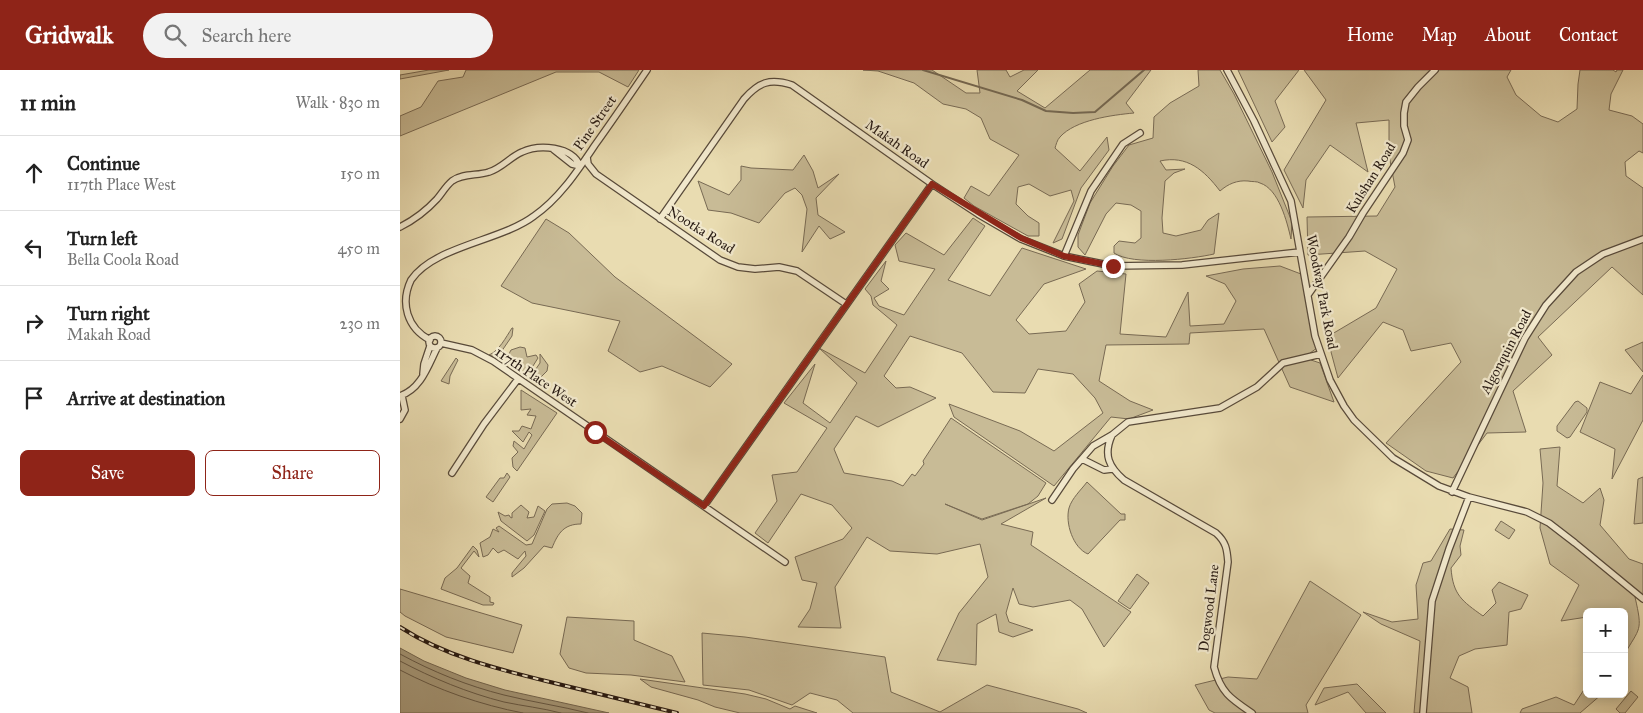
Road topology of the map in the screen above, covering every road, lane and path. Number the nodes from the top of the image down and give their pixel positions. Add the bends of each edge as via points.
1 (647, 70) edge
2 (1227, 70) edge
3 (1435, 70) edge
4 (1140, 133) dead end
5 (587, 157) junction
6 (580, 166) junction
7 (932, 184) junction
8 (660, 219) junction
9 (400, 227) edge
10 (1643, 239) edge
11 (1300, 252) junction
12 (1064, 256) junction
13 (1308, 295) junction
14 (846, 304) junction
15 (430, 343) junction
16 (439, 346) junction
17 (1320, 354) junction
18 (423, 374) junction
19 (518, 379) junction
20 (401, 396) edge
21 (400, 419) edge
22 (1112, 435) junction
23 (1082, 459) junction
24 (1112, 469) junction
25 (452, 473) dead end
26 (1452, 492) junction
27 (1469, 497) junction
28 (1052, 500) dead end
29 (704, 506) junction
30 (785, 562) dead end
31 (1643, 599) edge
32 (1252, 713) edge
33 (1423, 713) edge

1 - 5 street, Pine Street
2 - 11 street, Woodway Park Road via 1291,202
3 - 13 street, Kulshan Road via 1406,102 1404,126 1408,140 1403,153
4 - 12 street via 1123,144 1091,191
5 - 6 street, Pine Street
5 - 8 street, Nootka Road via 596,174
6 - 9 street, Pine Street via 553,150 538,148 521,152 501,167 453,180 420,215
6 - 15 street via 549,205 534,216 514,229 432,261 412,280 404,303 407,318 412,328
7 - 8 street, Makah Road via 792,85 773,81 750,92 744,99
7 - 12 street, Makah Road via 1021,238
7 - 14 street
8 - 14 street, Nootka Road via 720,260 738,267 779,267 797,271
10 - 26 street, Algonquin Road via 1603,254 1576,272 1543,310 1525,338
11 - 12 street, Makah Road via 1182,265 1113,266
11 - 13 street, Woodway Park Road
13 - 17 street, Woodway Park Road
14 - 29 street
15 - 16 street
15 - 16 street via 432,337 437,336 440,338
15 - 18 street
16 - 18 street
16 - 19 street, 117th Place West via 472,350
17 - 22 street via 1283,363 1257,387 1220,408 1128,422
17 - 26 street, Woodway Park Road via 1344,406 1370,437 1406,467
18 - 20 street via 420,382
19 - 25 street
19 - 29 street, 117th Place West
20 - 21 street via 405,410
22 - 23 street via 1093,446
22 - 24 street via 1108,444
23 - 24 street via 1104,470
23 - 28 street
24 - 32 street, Dogwood Lane via 1124,480 1222,539 1227,548 1228,562 1214,667 1223,691
26 - 27 street, Woodway Park Road
27 - 31 street, Woodway Park Road via 1513,508 1549,523
27 - 33 street via 1432,601
29 - 30 street, 117th Place West

